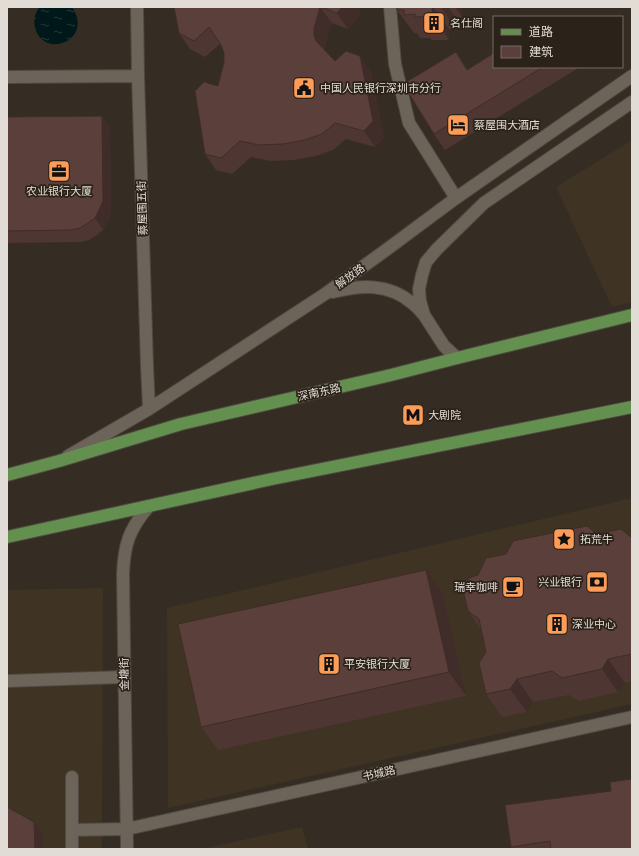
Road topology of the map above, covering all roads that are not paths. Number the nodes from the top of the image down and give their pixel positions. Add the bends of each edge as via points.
1 (137, 7) edge
2 (390, 7) edge
3 (138, 76) junction
4 (632, 76) edge
5 (7, 77) edge
6 (632, 102) edge
7 (456, 198) junction
8 (325, 294) junction
9 (424, 315) junction
10 (632, 315) edge
11 (457, 358) junction
12 (632, 407) edge
13 (149, 409) junction
14 (59, 461) junction
15 (7, 475) edge
16 (149, 506) junction
17 (7, 537) edge
18 (124, 677) junction
19 (7, 681) edge
20 (632, 717) edge
21 (72, 777) dead end
22 (127, 829) junction
23 (72, 830) junction
24 (72, 849) edge
25 (127, 849) edge

1 - 3 street, 蔡屋围五街
2 - 7 street via 395,64 409,123
3 - 5 street
3 - 13 street, 蔡屋围五街
4 - 7 street, 解放路
6 - 9 street via 484,203 437,249 426,262 419,289
7 - 8 street, 解放路
8 - 9 street via 348,288 384,288 401,295
8 - 13 street, 解放路
9 - 11 street via 444,346
10 - 11 main road, 深南东路
11 - 14 main road, 深南东路 via 181,424
12 - 16 main road
13 - 14 street, 解放路
14 - 15 main road, 深南东路
16 - 17 main road
16 - 18 street, 金塘街 via 131,530 126,545 123,574
18 - 19 street
18 - 22 street, 金塘街
20 - 22 street, 书城路
21 - 23 street
22 - 23 street, 书城路
22 - 25 street, 金塘街
23 - 24 street

